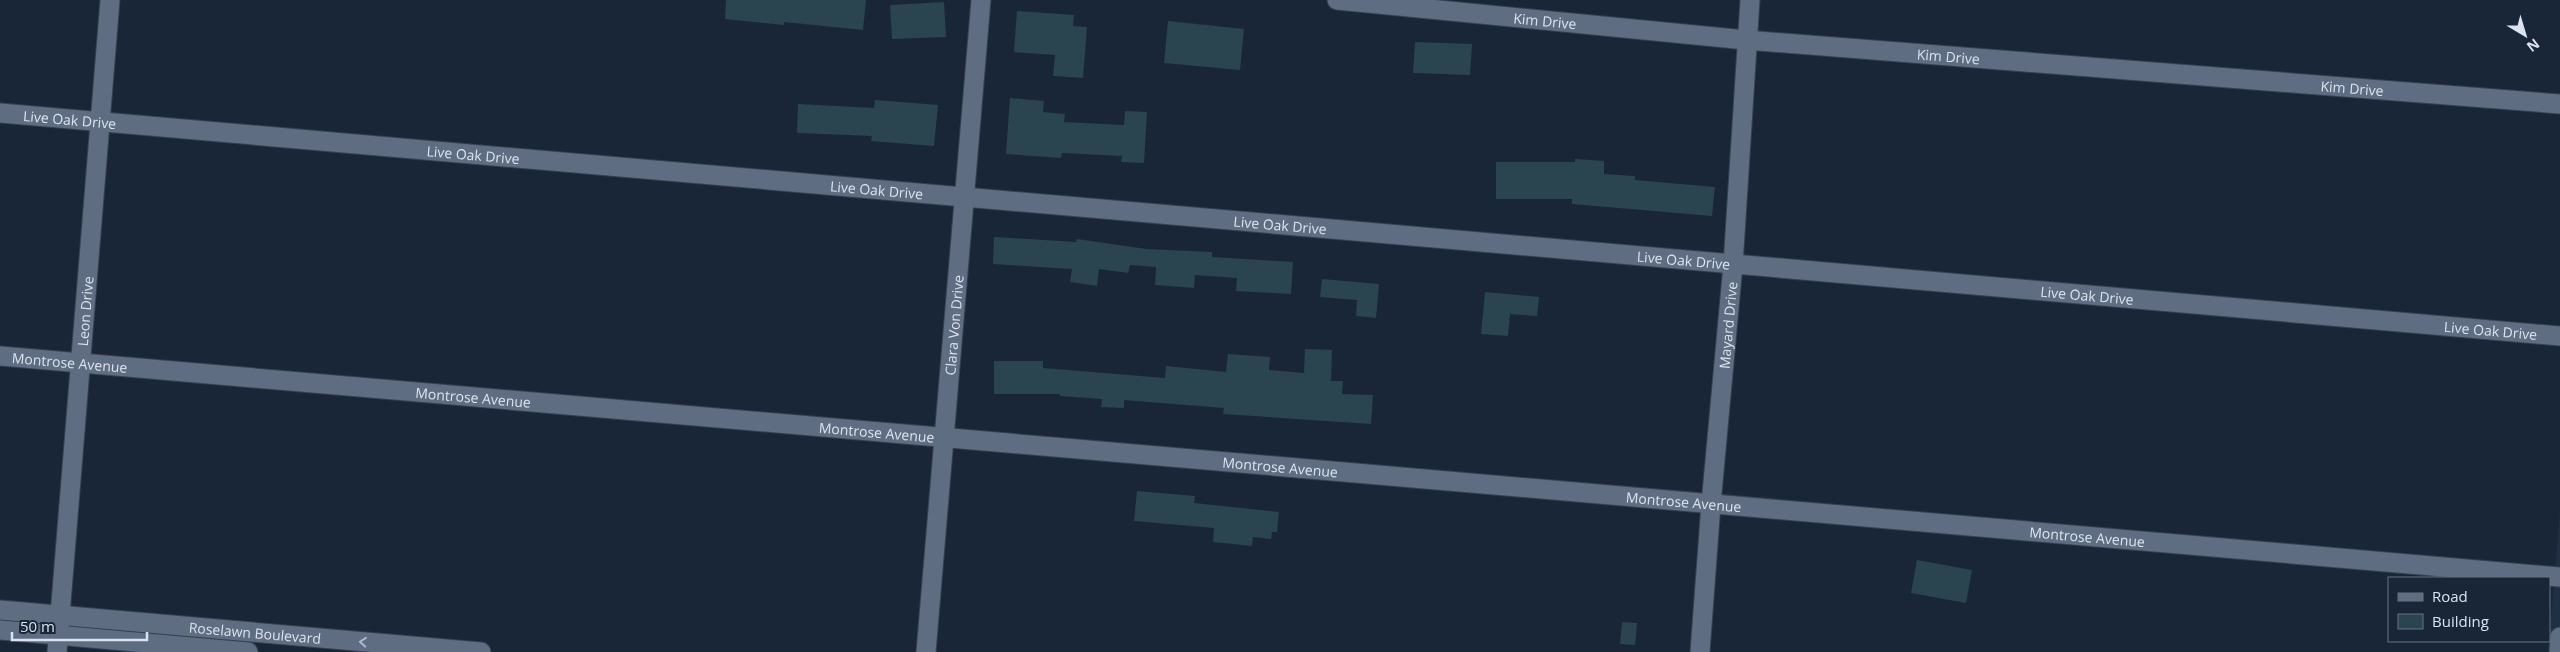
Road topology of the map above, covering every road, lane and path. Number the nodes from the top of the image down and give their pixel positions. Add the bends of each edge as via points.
1 (110, 0) edge
2 (981, 0) edge
3 (1337, 0) edge
4 (1750, 0) edge
5 (1746, 40) junction
6 (2560, 104) edge
7 (0, 113) edge
8 (100, 122) junction
9 (963, 198) junction
10 (1733, 265) junction
11 (2560, 336) edge
12 (0, 356) edge
13 (79, 363) junction
14 (945, 437) junction
15 (1711, 504) junction
16 (2560, 577) edge
17 (0, 610) edge
18 (60, 615) junction
19 (0, 630) edge
20 (2560, 637) edge
21 (282, 643) edge
22 (58, 644) edge
23 (248, 652) edge
24 (481, 652) edge
25 (926, 652) edge
26 (1700, 652) edge
27 (2559, 652) edge

1 - 8 street, Leon Drive
2 - 9 street, Clara Von Drive
3 - 5 street, Kim Drive
4 - 5 street, Mayard Drive
5 - 6 street, Kim Drive
5 - 10 street, Mayard Drive
7 - 8 street, Live Oak Drive
8 - 9 street, Live Oak Drive
8 - 13 street, Leon Drive
9 - 10 street, Live Oak Drive
9 - 14 street, Clara Von Drive
10 - 11 street, Live Oak Drive
10 - 15 street, Mayard Drive
12 - 13 street, Montrose Avenue
13 - 14 street, Montrose Avenue
13 - 18 street, Leon Drive
14 - 15 street, Montrose Avenue
14 - 25 street, Clara Von Drive
15 - 16 street, Montrose Avenue
15 - 26 street, Mayard Drive
17 - 18 street, Roselawn Boulevard
18 - 21 street, Roselawn Boulevard
18 - 22 street, Leon Drive
19 - 22 street, Roselawn Boulevard
20 - 27 street
24 -> 21 street, Roselawn Boulevard
22 - 23 street, Roselawn Boulevard

